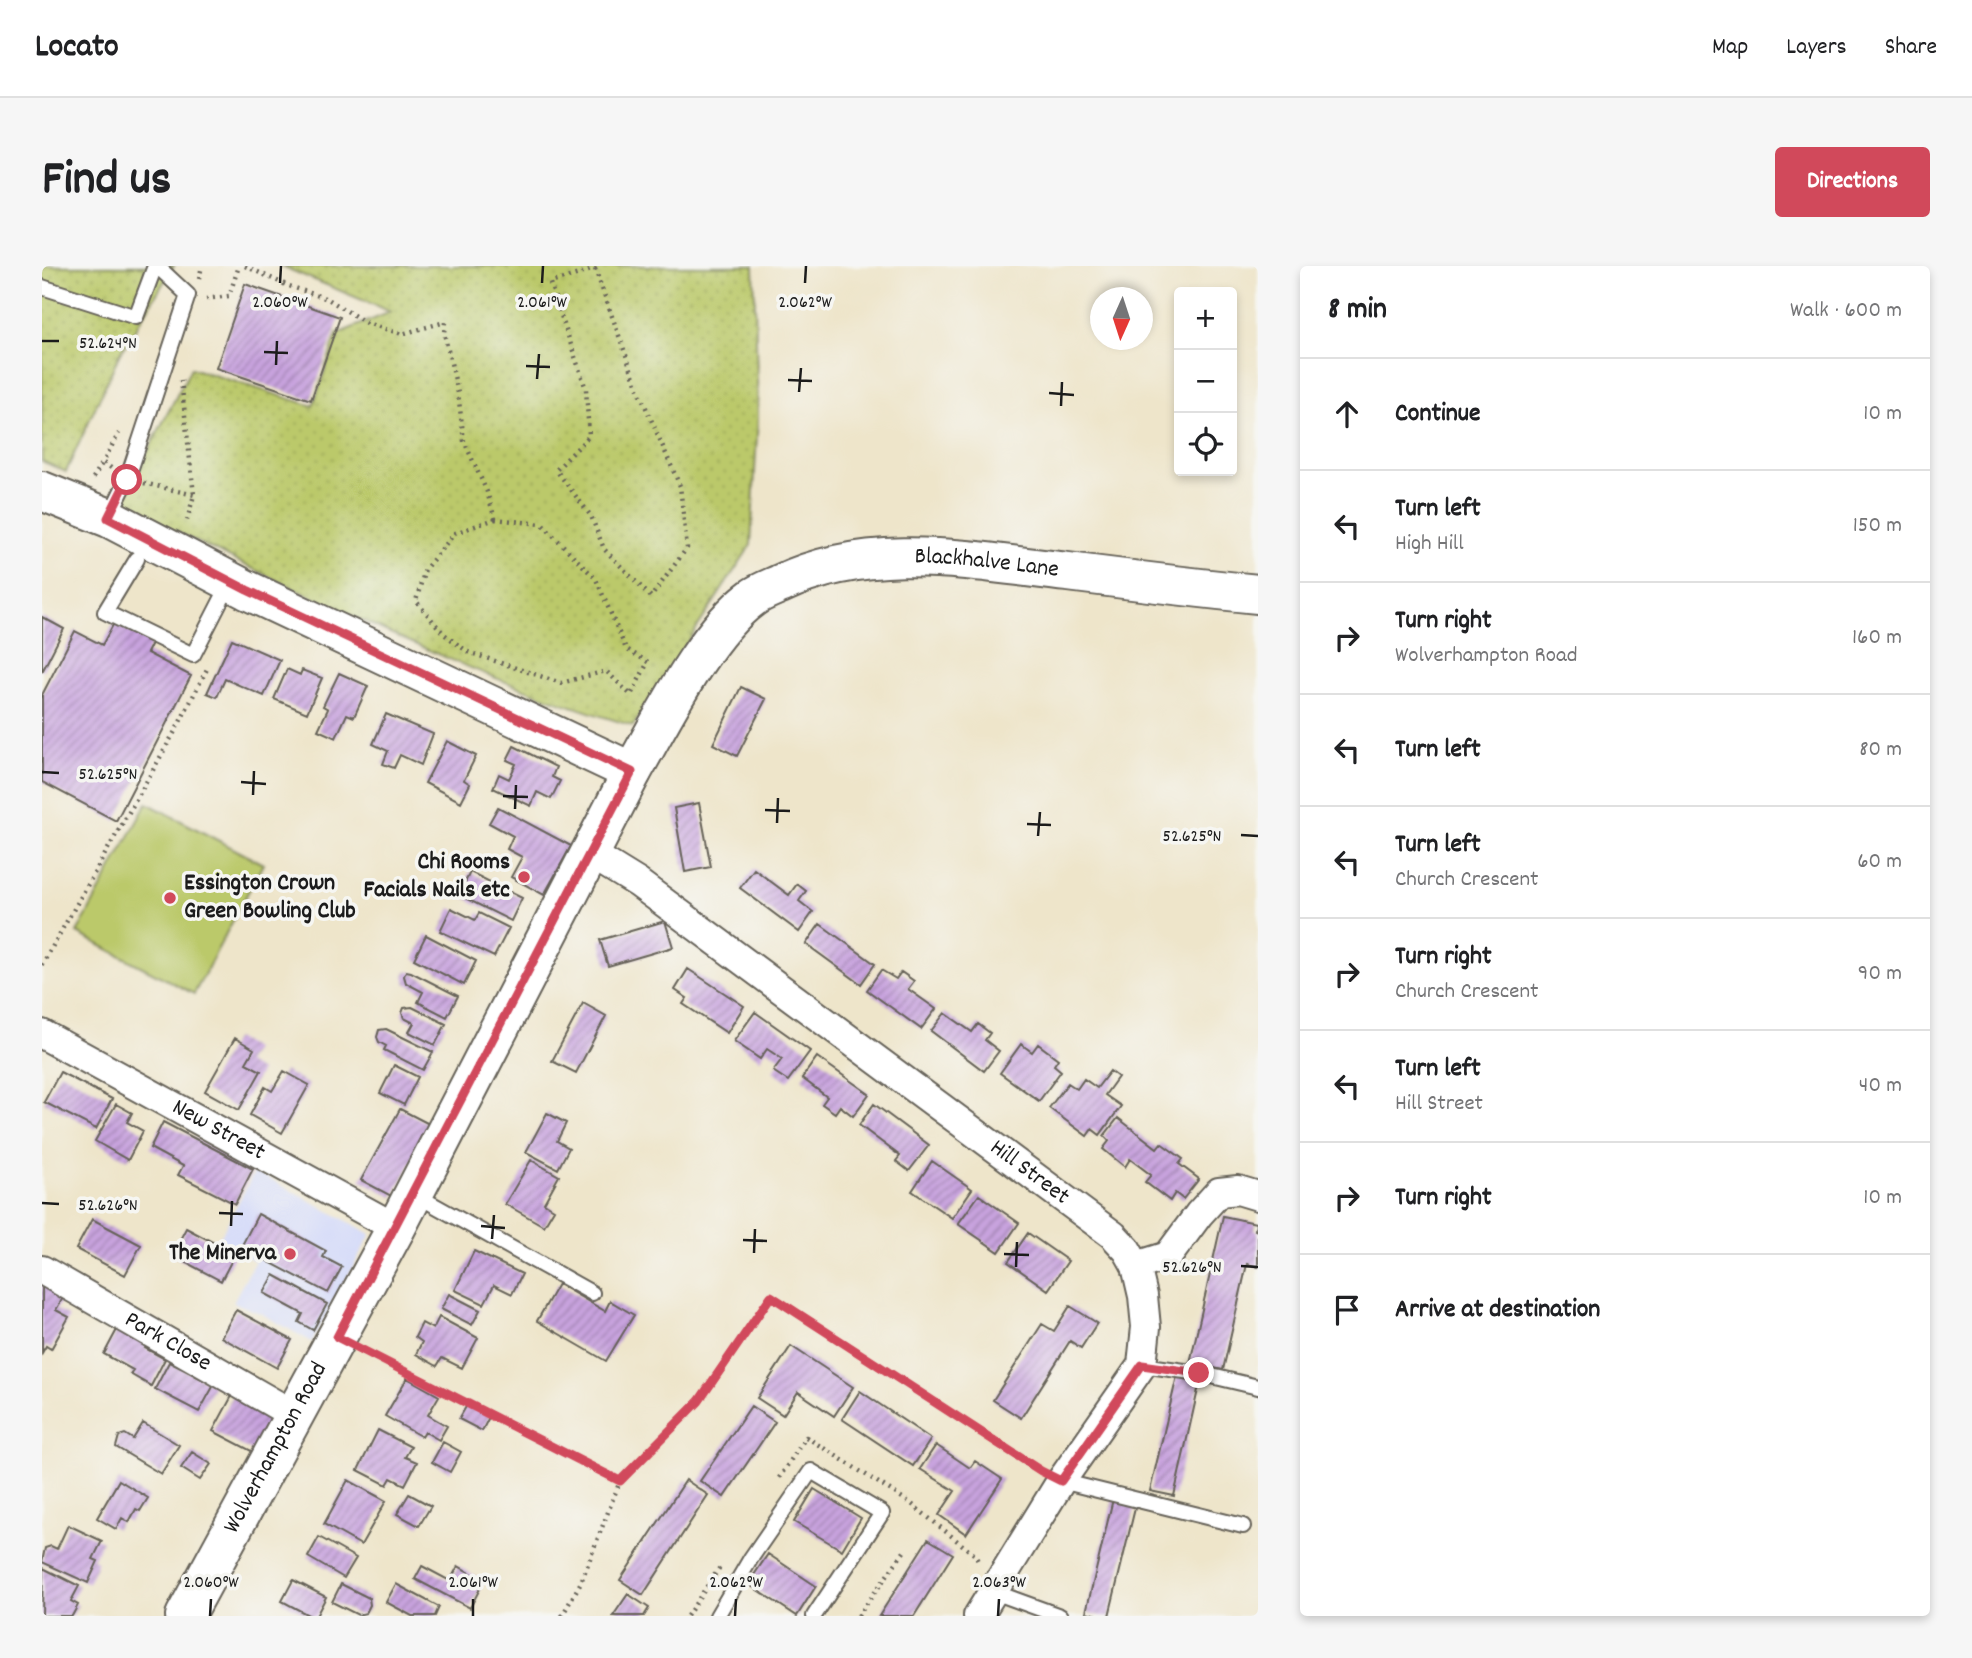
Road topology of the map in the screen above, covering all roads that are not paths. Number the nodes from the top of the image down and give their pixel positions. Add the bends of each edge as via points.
1 (156, 266) edge
2 (42, 287) edge
3 (42, 491) edge
4 (108, 518) junction
5 (136, 559) dead end
6 (232, 580) junction
7 (1258, 594) edge
8 (730, 617) joint
9 (632, 772) junction
10 (591, 854) junction
11 (42, 1034) edge
12 (413, 1193) junction
13 (1258, 1196) edge
14 (396, 1228) junction
15 (1136, 1266) junction
16 (42, 1270) edge
17 (592, 1293) dead end
18 (1142, 1365) junction
19 (1258, 1387) edge
20 (294, 1415) junction
21 (1061, 1481) junction
22 (1243, 1526) dead end
23 (994, 1592) junction
24 (186, 1616) edge
25 (717, 1616) edge
26 (814, 1616) edge
27 (978, 1616) edge
28 (1060, 1616) edge

1 - 2 lane via 136,317
1 - 4 lane via 188,295 127,480
3 - 4 main road
4 - 6 main road
5 - 6 lane via 105,612 194,655
6 - 9 main road
7 - 8 main road, Blackhalve Lane via 980,562 869,557 806,571 753,597
8 - 9 main road, Wolverhampton Road via 708,645
9 - 10 main road, Wolverhampton Road
10 - 12 main road, Wolverhampton Road
10 - 15 street, Hill Street via 638,883 1102,1227 1127,1250
11 - 14 street, New Street
12 - 14 main road, Wolverhampton Road
12 - 17 lane
13 - 15 street via 1238,1190 1219,1192 1168,1256
14 - 20 main road, Wolverhampton Road
15 - 18 street, Hill Street via 1146,1327
16 - 20 street, Park Close
18 - 19 lane
18 - 21 street, Hill Street
20 - 24 main road, Wolverhampton Road
21 - 22 lane
21 - 23 street, Hill Street
23 - 27 street, Hill Street
23 - 28 lane
25 - 26 lane via 811,1471 881,1513

